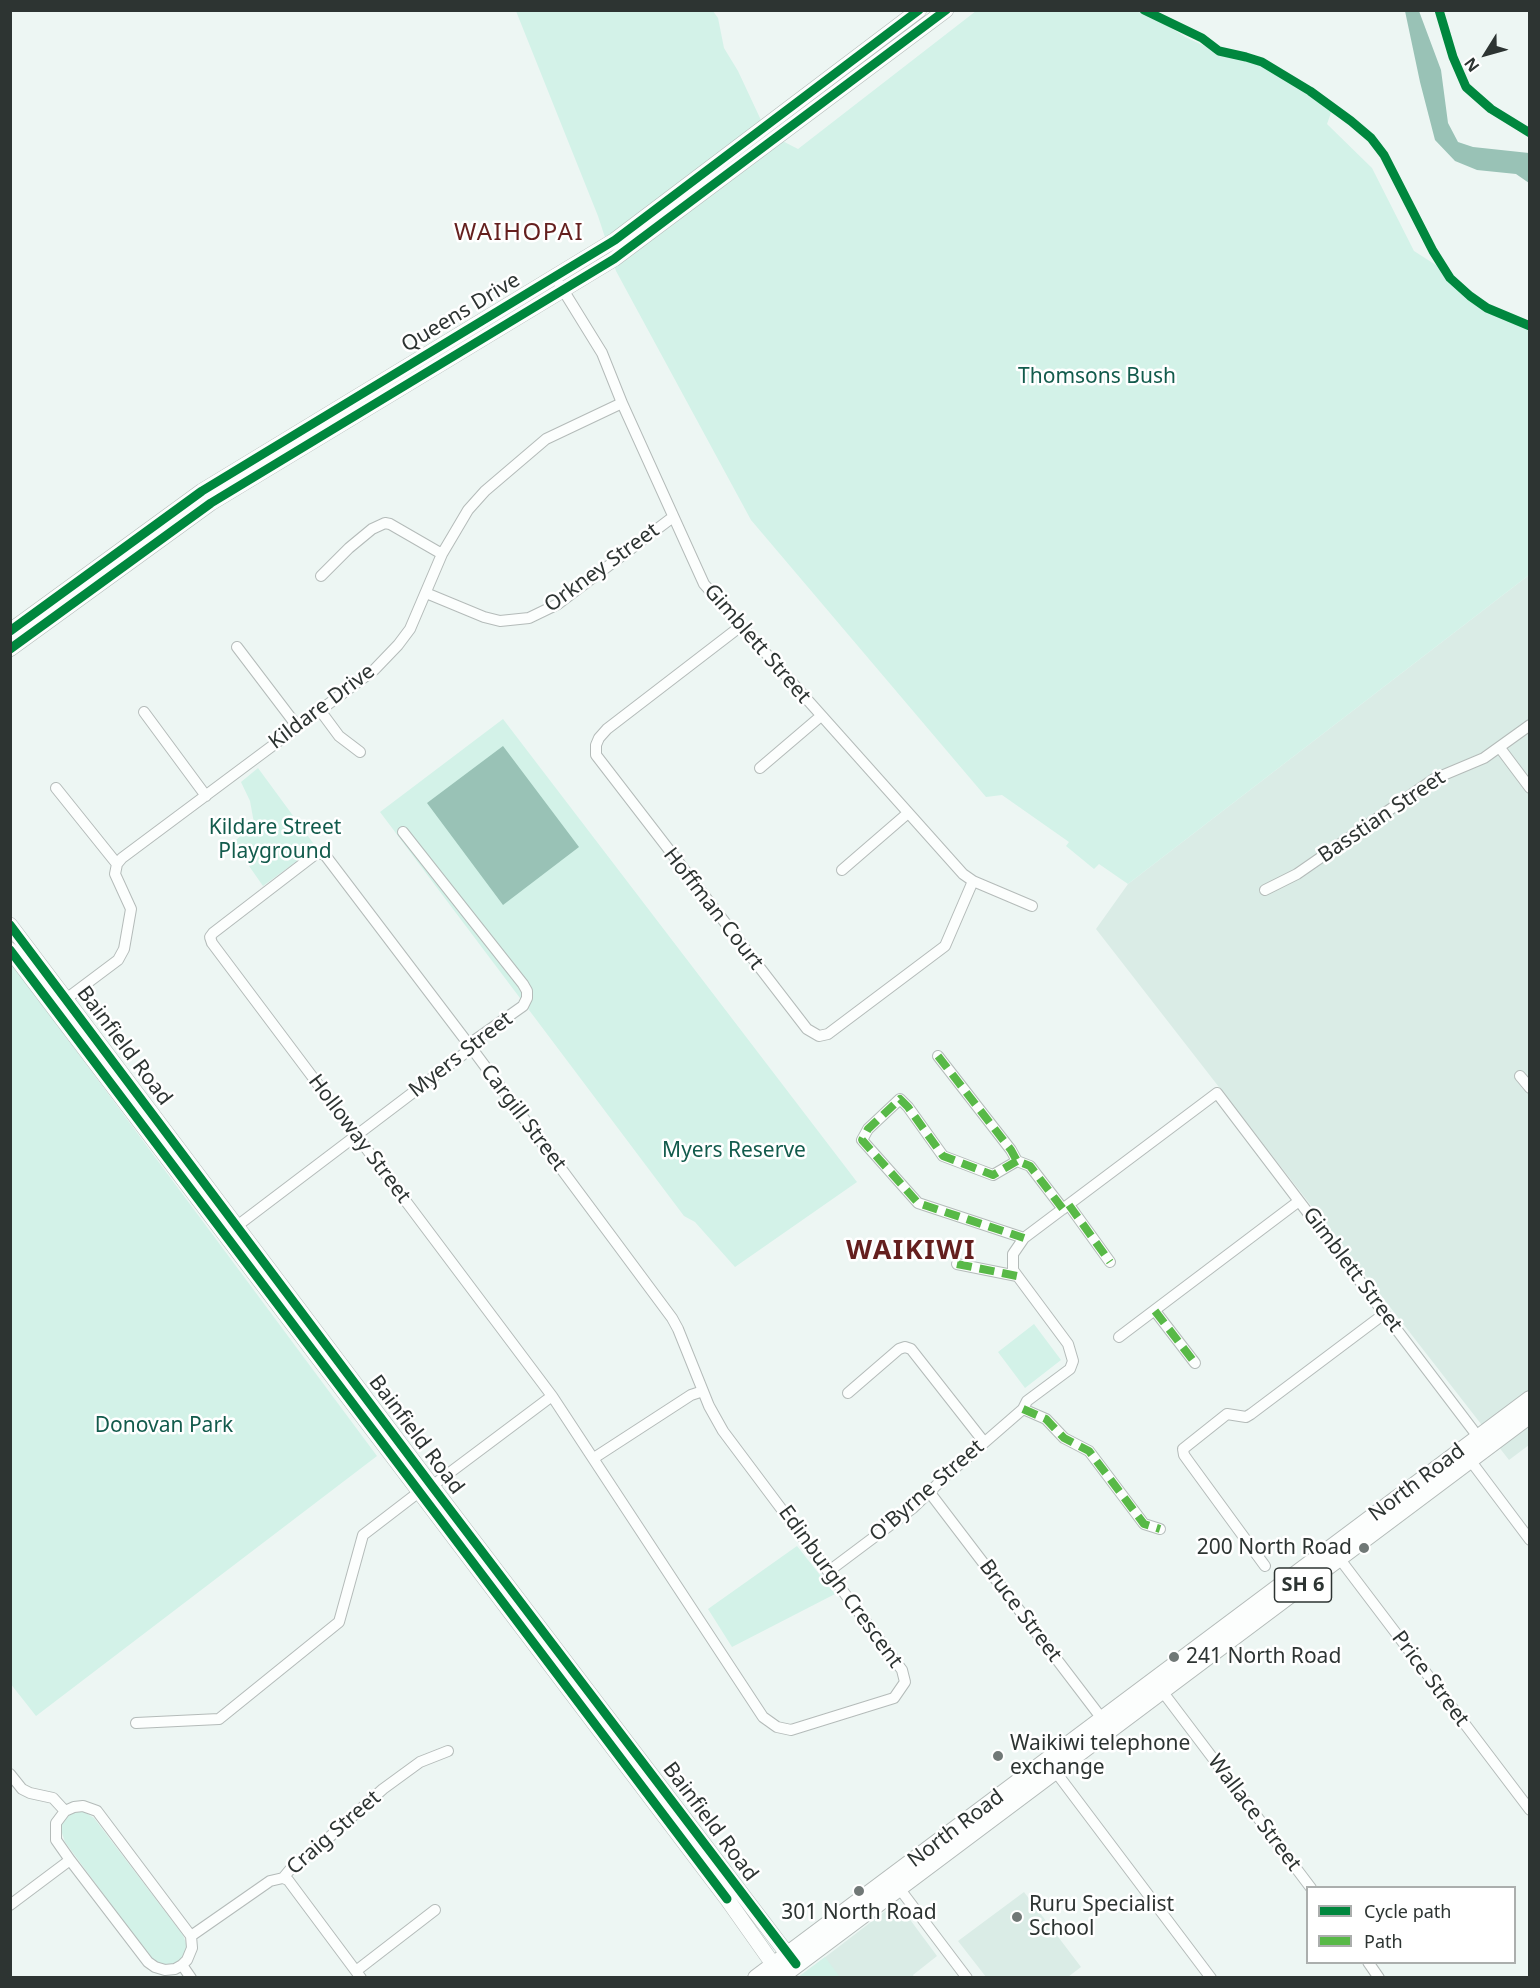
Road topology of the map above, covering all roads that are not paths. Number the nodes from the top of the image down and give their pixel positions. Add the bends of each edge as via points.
1 (919, 10) edge
2 (946, 10) edge
3 (897, 27) junction
4 (907, 40) junction
5 (559, 284) junction
6 (622, 403) junction
7 (184, 512) junction
8 (673, 517) junction
9 (442, 554) junction
10 (321, 576) dead end
11 (426, 593) junction
12 (741, 626) junction
13 (10, 631) edge
14 (237, 647) dead end
15 (10, 649) edge
16 (319, 709) junction
17 (144, 712) dead end
18 (820, 716) junction
19 (1530, 725) edge
20 (297, 726) junction
21 (1500, 748) junction
22 (360, 752) dead end
23 (759, 768) dead end
24 (56, 788) dead end
25 (1530, 788) edge
26 (206, 796) junction
27 (908, 813) junction
28 (403, 832) dead end
29 (325, 855) joint
30 (117, 864) junction
31 (842, 870) dead end
32 (973, 881) junction
33 (1265, 890) dead end
34 (1032, 906) dead end
35 (10, 925) edge
36 (10, 950) edge
37 (61, 1004) junction
38 (470, 1046) junction
39 (938, 1056) dead end
40 (1520, 1076) dead end
41 (1530, 1088) edge
42 (356, 1136) junction
43 (1017, 1161) junction
44 (1299, 1201) junction
45 (1066, 1207) junction
46 (232, 1231) junction
47 (1024, 1238) junction
48 (1110, 1262) dead end
49 (957, 1264) dead end
50 (1017, 1276) junction
51 (1155, 1311) junction
52 (1384, 1314) junction
53 (1119, 1337) dead end
54 (1195, 1364) dead end
55 (703, 1391) junction
56 (848, 1393) dead end
57 (552, 1396) junction
58 (1530, 1399) edge
59 (1023, 1409) junction
60 (1530, 1414) edge
61 (984, 1442) junction
62 (1482, 1442) junction
63 (1466, 1455) junction
64 (594, 1458) junction
65 (426, 1489) junction
66 (930, 1493) junction
67 (1160, 1529) dead end
68 (1530, 1540) edge
69 (1335, 1553) junction
70 (1265, 1566) dead end
71 (829, 1571) junction
72 (1158, 1685) junction
73 (136, 1723) dead end
74 (1106, 1724) junction
75 (448, 1751) dead end
76 (1050, 1766) junction
77 (10, 1774) edge
78 (665, 1805) junction
79 (1530, 1810) edge
80 (65, 1811) junction
81 (70, 1860) junction
82 (283, 1878) junction
83 (895, 1882) junction
84 (1310, 1886) edge
85 (10, 1905) edge
86 (754, 1908) junction
87 (435, 1911) dead end
88 (740, 1918) junction
89 (191, 1936) junction
90 (792, 1959) junction
91 (1369, 1964) edge
92 (182, 1965) junction
93 (778, 1973) edge
94 (359, 1974) edge
95 (191, 1977) edge
96 (756, 1977) edge
97 (967, 1977) edge
98 (1211, 1977) edge
99 (1379, 1977) edge

1 - 3 main road, Queens Drive
2 - 4 main road, Queens Drive
3 - 4 main road
3 - 5 main road, Queens Drive
4 - 5 main road, Queens Drive via 614,259
5 - 6 street, Gimblett Street via 602,353
5 - 7 main road, Queens Drive via 250,460
6 - 8 street, Gimblett Street
6 - 9 street, Kildare Drive via 552,436 497,479 468,510
7 - 13 main road, Queens Drive
7 - 15 main road, Queens Drive
8 - 11 street, Orkney Street via 558,604 530,618 500,621
8 - 12 street, Gimblett Street via 704,584
9 - 10 street via 385,523 349,548
9 - 11 street, Kildare Drive
11 - 16 street, Kildare Drive via 398,645 374,670
12 - 18 street, Gimblett Street
12 - 32 street, Hoffman Court via 607,729 596,745 596,755 807,1029 819,1035 828,1034 945,946
14 - 20 street
16 - 20 street, Kildare Drive
16 - 22 street via 339,736
17 - 26 street
18 - 23 street
18 - 27 street, Gimblett Street
19 - 21 street, Basstian Street
20 - 26 street, Kildare Drive
21 - 25 street
21 - 33 street, Basstian Street via 1434,779 1298,874
24 - 30 street
26 - 30 street, Kildare Drive
27 - 31 street
27 - 32 street, Gimblett Street
28 - 38 street, Myers Street via 527,991 523,1006
29 - 38 street, Cargill Street
29 - 42 street, Holloway Street via 317,853 311,857 210,937
30 - 37 street via 115,874 130,909 124,949 118,960
32 - 34 street, Gimblett Street
35 - 37 main road, Bainfield Road
36 - 37 main road, Bainfield Road
37 - 46 main road, Bainfield Road
38 - 42 street, Myers Street
38 - 55 street, Cargill Street via 672,1318
39 - 43 street
40 - 41 street
42 - 46 street, Myers Street
42 - 57 street, Holloway Street
43 - 45 street via 1030,1166
43 - 47 street via 993,1175 943,1156 900,1100 868,1129 862,1140 918,1203
44 - 45 street, Gimblett Street via 1217,1093
44 - 51 street
44 - 52 street, Gimblett Street
45 - 47 street
45 - 48 street
46 - 65 main road, Bainfield Road
47 - 50 street via 1013,1254
49 - 50 street
50 - 59 street, O'Byrne Street via 1068,1344 1074,1361 1070,1369 1027,1401
51 - 53 street
51 - 54 street
52 - 62 street, Gimblett Street
52 - 70 street via 1251,1414 1227,1414 1184,1449 1184,1455
55 - 64 street
55 - 71 street, Edinburgh Crescent via 723,1431
56 - 61 street via 899,1349 911,1349
57 - 64 street, Holloway Street
57 - 65 street
58 - 62 main road, North Road / SH 6
59 - 61 street, O'Byrne Street
59 - 67 street via 1047,1419 1064,1438 1089,1451 1144,1524
60 - 62 main road, North Road / SH 6
61 - 66 street, O'Byrne Street
62 - 63 main road, North Road / SH 6
63 - 68 street
63 - 69 main road, North Road / SH 6
64 - 71 street, Edinburgh Crescent via 763,1717 784,1730 889,1701 905,1682 896,1659
65 - 73 street via 363,1535 342,1613 334,1627 219,1719
65 - 78 main road, Bainfield Road
66 - 71 street, O'Byrne Street
66 - 74 street, Bruce Street
69 - 72 main road, North Road / SH 6
69 - 79 street, Price Street
72 - 74 main road, North Road / SH 6
72 - 84 street, Wallace Street
74 - 76 main road, North Road / SH 6
75 - 82 street, Craig Street via 420,1762 383,1790
76 - 83 main road, North Road / SH 6
76 - 98 street
77 - 80 street via 22,1789 53,1797
78 - 86 main road, Bainfield Road
78 - 88 main road, Bainfield Road
80 - 81 street via 56,1823 56,1840
80 - 89 street via 83,1806 97,1811
81 - 85 street
81 - 92 street via 148,1962 165,1970
82 - 89 street, Craig Street via 270,1881
82 - 94 street
83 - 90 main road, North Road / SH 6
83 - 97 street
86 - 88 main road
86 - 90 main road, Bainfield Road
87 - 94 street
88 - 93 main road, Bainfield Road
89 - 92 street via 192,1948
90 - 93 main road, North Road / SH 6
91 - 99 street
92 - 95 street
93 - 96 main road, North Road / SH 6

